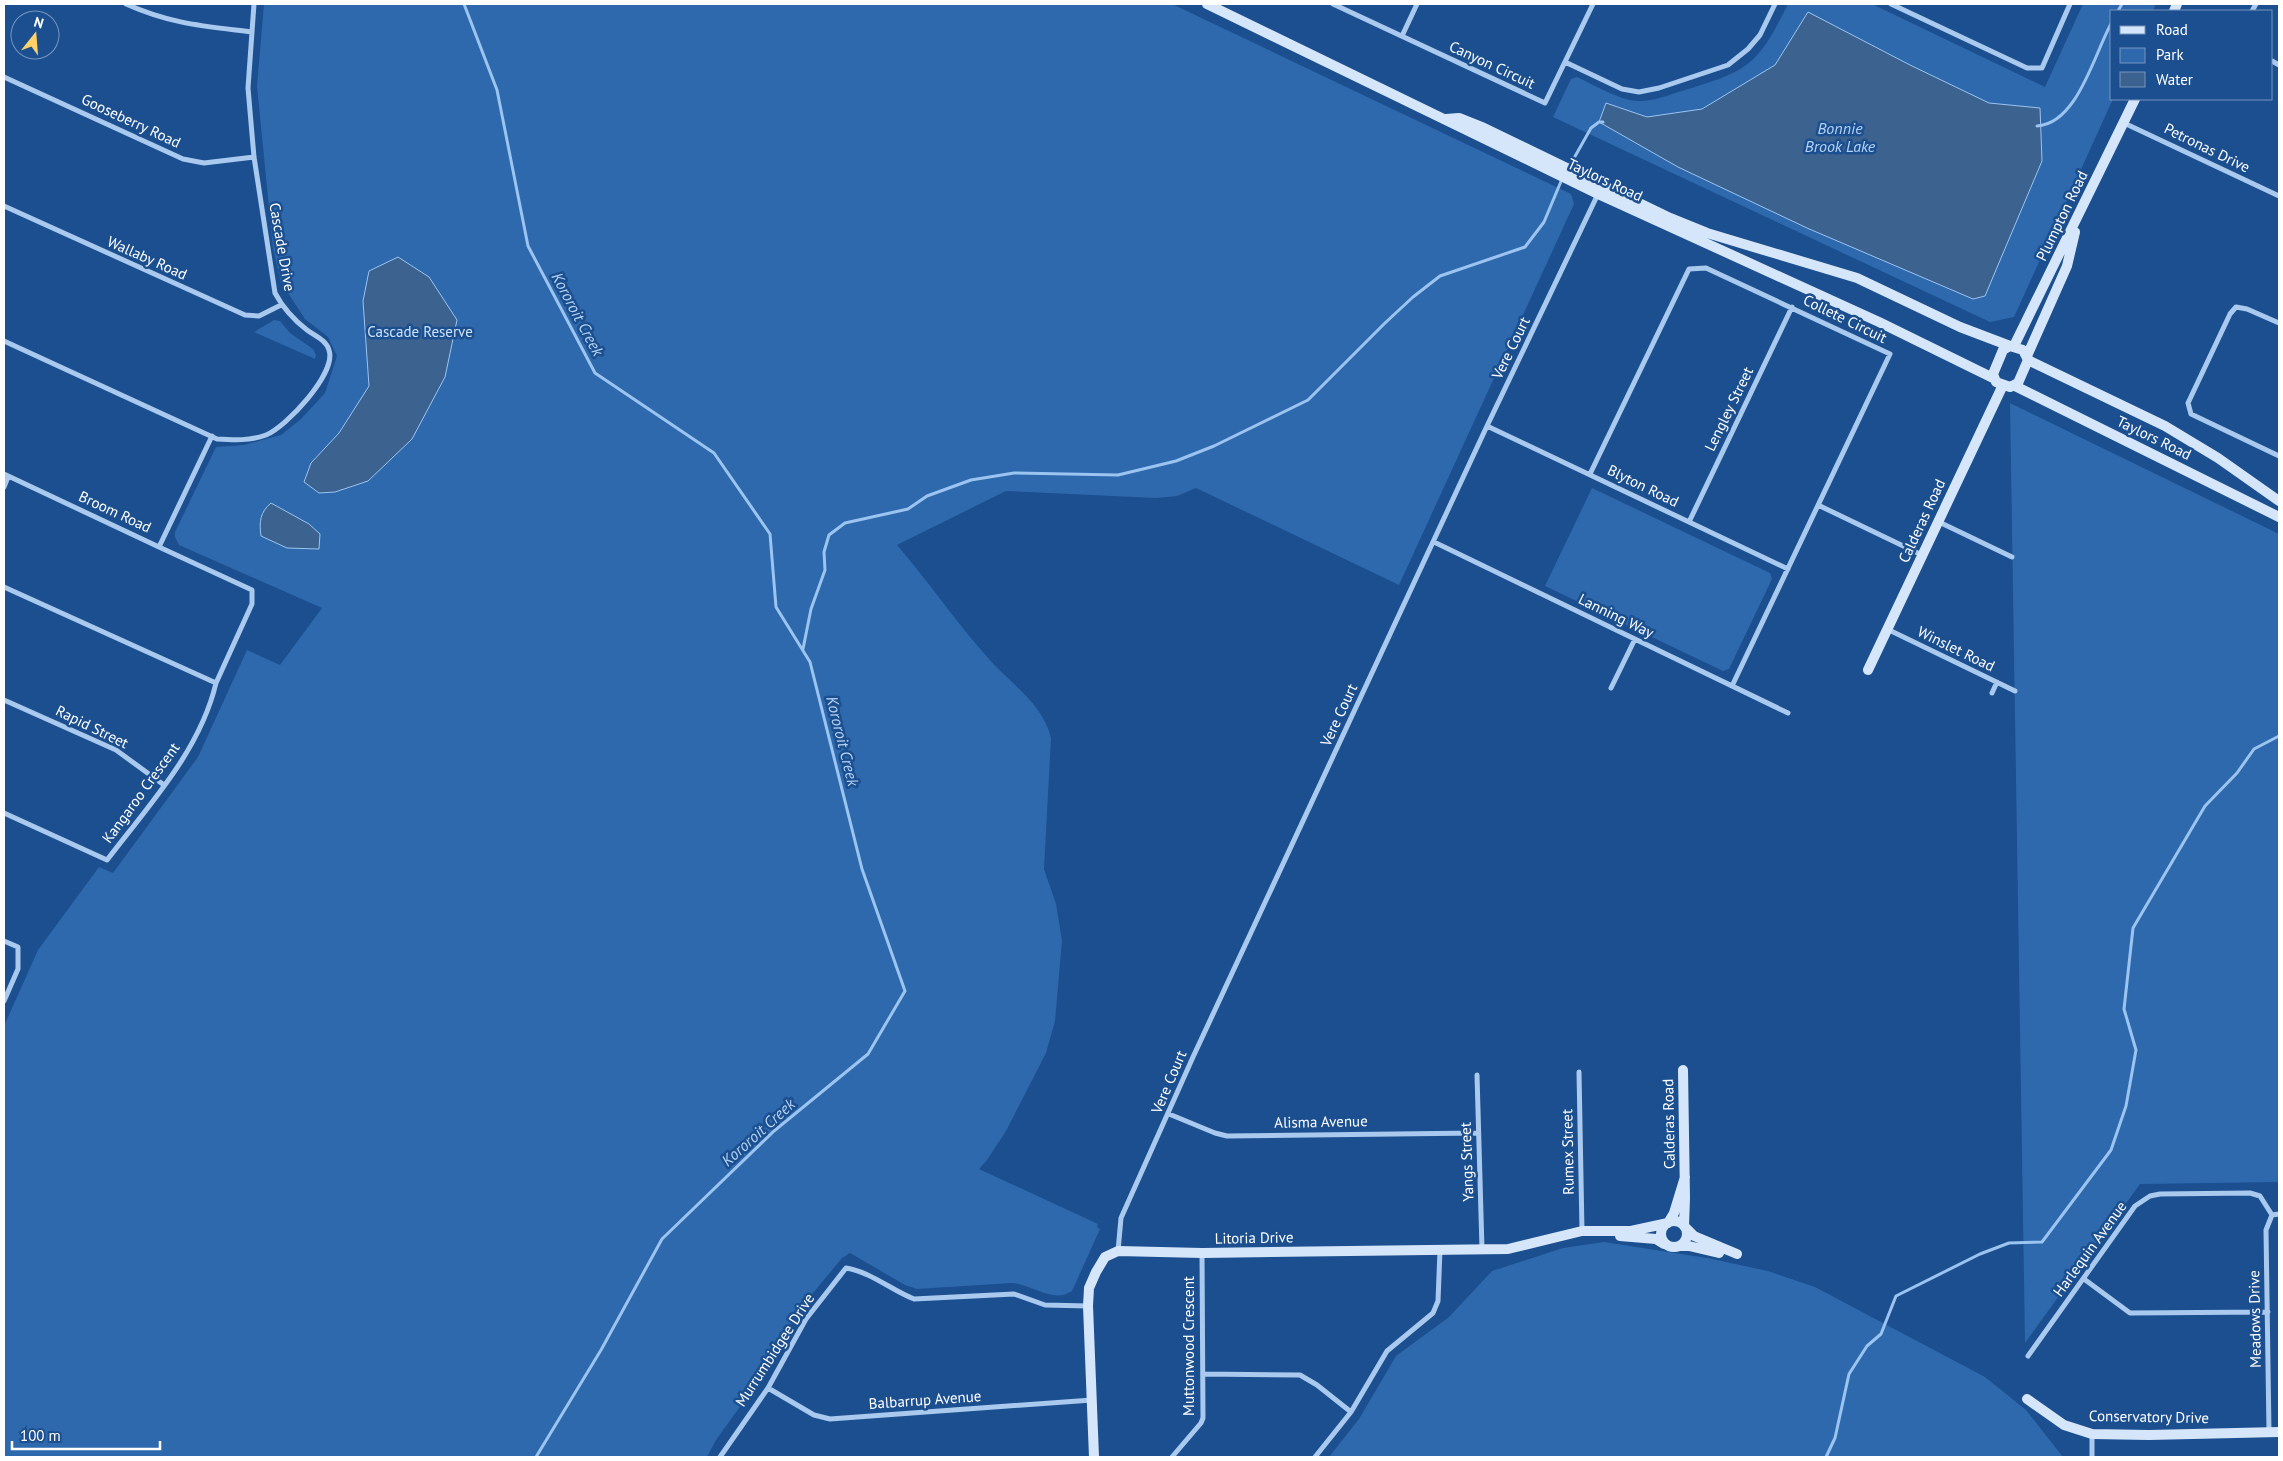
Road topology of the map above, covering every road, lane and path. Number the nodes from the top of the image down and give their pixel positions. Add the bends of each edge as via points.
1 (126, 4) edge
2 (254, 4) edge
3 (1208, 4) edge
4 (1333, 4) edge
5 (1417, 4) edge
6 (1593, 4) edge
7 (1775, 4) edge
8 (1891, 4) edge
9 (2070, 4) edge
10 (251, 32) junction
11 (1402, 36) junction
12 (1566, 62) junction
13 (4, 77) edge
14 (2135, 100) edge
15 (1445, 119) junction
16 (2124, 123) junction
17 (254, 157) junction
18 (1598, 194) junction
19 (2279, 196) edge
20 (4, 206) edge
21 (2080, 214) junction
22 (281, 305) junction
23 (1792, 307) junction
24 (2279, 323) edge
25 (4, 341) edge
26 (2012, 346) junction
27 (2028, 358) junction
28 (1993, 378) junction
29 (2002, 385) junction
30 (2015, 386) junction
31 (1488, 426) junction
32 (212, 436) junction
33 (2279, 456) edge
34 (1590, 474) junction
35 (6, 475) edge
36 (4, 487) edge
37 (2279, 501) edge
38 (1818, 505) junction
39 (2279, 517) edge
40 (1690, 522) junction
41 (1938, 522) junction
42 (1434, 542) junction
43 (159, 547) junction
44 (1923, 555) junction
45 (2012, 557) dead end
46 (1788, 569) junction
47 (4, 587) edge
48 (1888, 629) junction
49 (1635, 639) junction
50 (1868, 670) dead end
51 (1997, 682) junction
52 (216, 683) junction
53 (1732, 686) junction
54 (1612, 688) dead end
55 (2015, 690) dead end
56 (1992, 693) dead end
57 (4, 700) edge
58 (1788, 713) dead end
59 (164, 785) junction
60 (4, 813) edge
61 (4, 942) edge
62 (4, 1001) edge
63 (1684, 1070) dead end
64 (1579, 1072) dead end
65 (1477, 1075) dead end
66 (1169, 1114) junction
67 (1478, 1132) junction
68 (1685, 1177) junction
69 (2279, 1214) edge
70 (2272, 1215) junction
71 (1668, 1223) junction
72 (1684, 1226) junction
73 (1582, 1231) junction
74 (1607, 1232) junction
75 (1664, 1244) junction
76 (1680, 1246) junction
77 (1482, 1249) junction
78 (1440, 1250) junction
79 (1118, 1251) junction
80 (1202, 1253) junction
81 (2084, 1279) junction
82 (1088, 1306) junction
83 (2268, 1312) junction
84 (2028, 1356) dead end
85 (1203, 1374) junction
86 (768, 1388) junction
87 (2027, 1399) dead end
88 (1092, 1400) junction
89 (1351, 1412) junction
90 (2274, 1432) edge
91 (2092, 1434) junction
92 (720, 1457) edge
93 (1094, 1457) edge
94 (1172, 1457) edge
95 (1315, 1457) edge
96 (2092, 1457) edge

1 - 10 street via 164,20
2 - 10 street, Cascade Drive
3 - 15 street, Taylors Road
4 - 11 street, Canyon Circuit
5 - 11 street
6 - 12 street, Canyon Circuit
7 - 12 street via 1760,35 1748,50 1728,65 1659,88 1639,92 1622,89
8 - 9 street via 2027,68 2042,68
10 - 17 street, Cascade Drive via 248,88
11 - 12 street, Canyon Circuit via 1545,103
13 - 17 street, Gooseberry Road via 184,159 204,163
14 - 16 street, Plumpton Road
15 - 18 street, Taylors Road
15 - 26 street via 1459,118 1484,128 1670,218 1857,278 1960,327
16 - 19 street, Petronas Drive
16 - 21 street, Plumpton Road
17 - 22 street, Cascade Drive via 275,293
18 - 28 street, Taylors Road via 1904,333
18 - 31 street, Vere Court
20 - 22 street, Wallaby Road via 245,315 259,316
21 - 26 street, Plumpton Road
21 - 27 street via 2067,266
22 - 32 street, Cascade Drive via 330,351 322,378 313,393 287,420 268,434 232,440
23 - 34 street, Collete Circuit via 1706,268 1689,269
23 - 38 street, Collete Circuit via 1890,354
23 - 40 street, Lengley Street
24 - 33 street via 2247,308 2236,308 2230,314 2188,403 2191,414
25 - 32 street, Cascade Drive
26 - 27 street via 2023,350
26 - 28 street, Plumpton Road via 2003,350
27 - 30 street
27 - 37 street via 2165,426
28 - 29 street, Taylors Road
29 - 30 street
29 - 41 street, Calderas Road
30 - 39 street, Taylors Road
31 - 34 street, Blyton Road
31 - 42 street, Vere Court
32 - 43 street, Broom Road
34 - 40 street, Blyton Road
35 - 36 street
35 - 43 street, Broom Road
38 - 44 street
38 - 46 street, Collete Circuit
40 - 46 street, Blyton Road
41 - 44 street, Calderas Road
41 - 45 street
42 - 49 street, Lanning Way
42 - 66 street, Vere Court
43 - 52 street, Kangaroo Crescent via 252,590 252,604
44 - 48 street, Calderas Road
46 - 53 street, Collete Circuit
47 - 52 street
48 - 50 street, Calderas Road
48 - 51 street, Winslet Road
49 - 53 street, Lanning Way
49 - 54 street
51 - 55 street, Winslet Road
51 - 56 street
52 - 59 street, Kangaroo Crescent via 212,701 189,750
53 - 58 street, Lanning Way
57 - 59 street, Rapid Street via 116,750
59 - 60 street, Kangaroo Crescent via 107,860
61 - 62 street via 18,948 18,969
63 - 68 street, Calderas Road
64 - 73 street, Rumex Street
65 - 67 street, Yangs Street
66 - 67 street, Alisma Avenue via 1227,1136
66 - 79 street, Vere Court via 1122,1218
67 - 77 street, Yangs Street
68 - 71 street, Calderas Road
68 - 72 street, Calderas Road
69 - 70 street
70 - 81 street, Harlequin Avenue via 2264,1200 2255,1194 2150,1196 2135,1206
70 - 83 street, Meadows Drive via 2266,1230
71 - 72 street, Litoria Drive
71 - 74 street, Litoria Drive via 1646,1229
71 - 75 street via 1661,1232
72 - 76 street via 1686,1239
72 - 76 street, Litoria Drive via 1694,1236 1737,1254
73 - 74 street, Litoria Drive
73 - 77 street, Litoria Drive via 1508,1249
74 - 75 street, Litoria Drive via 1626,1238 1656,1239
75 - 76 street, Litoria Drive
77 - 78 street, Litoria Drive
78 - 80 street, Litoria Drive
78 - 89 street via 1438,1301 1433,1313 1387,1351
79 - 80 street, Litoria Drive
79 - 82 street via 1106,1257 1096,1272 1089,1288
80 - 85 street, Muttonwood Crescent
81 - 83 street via 2130,1313
81 - 84 street, Harlequin Avenue
82 - 86 street, Murrumbidgee Drive via 1046,1306 1014,1294 914,1299 859,1270 846,1268 806,1320
82 - 88 street
83 - 90 street, Meadows Drive
85 - 89 street via 1300,1375
85 - 94 street, Muttonwood Crescent via 1201,1423
86 - 88 street, Balbarrup Avenue via 814,1415 830,1419
86 - 92 street, Murrumbidgee Drive
87 - 91 street, Conservatory Drive via 2064,1425
88 - 93 street
89 - 95 street
90 - 91 street, Conservatory Drive
91 - 96 street

